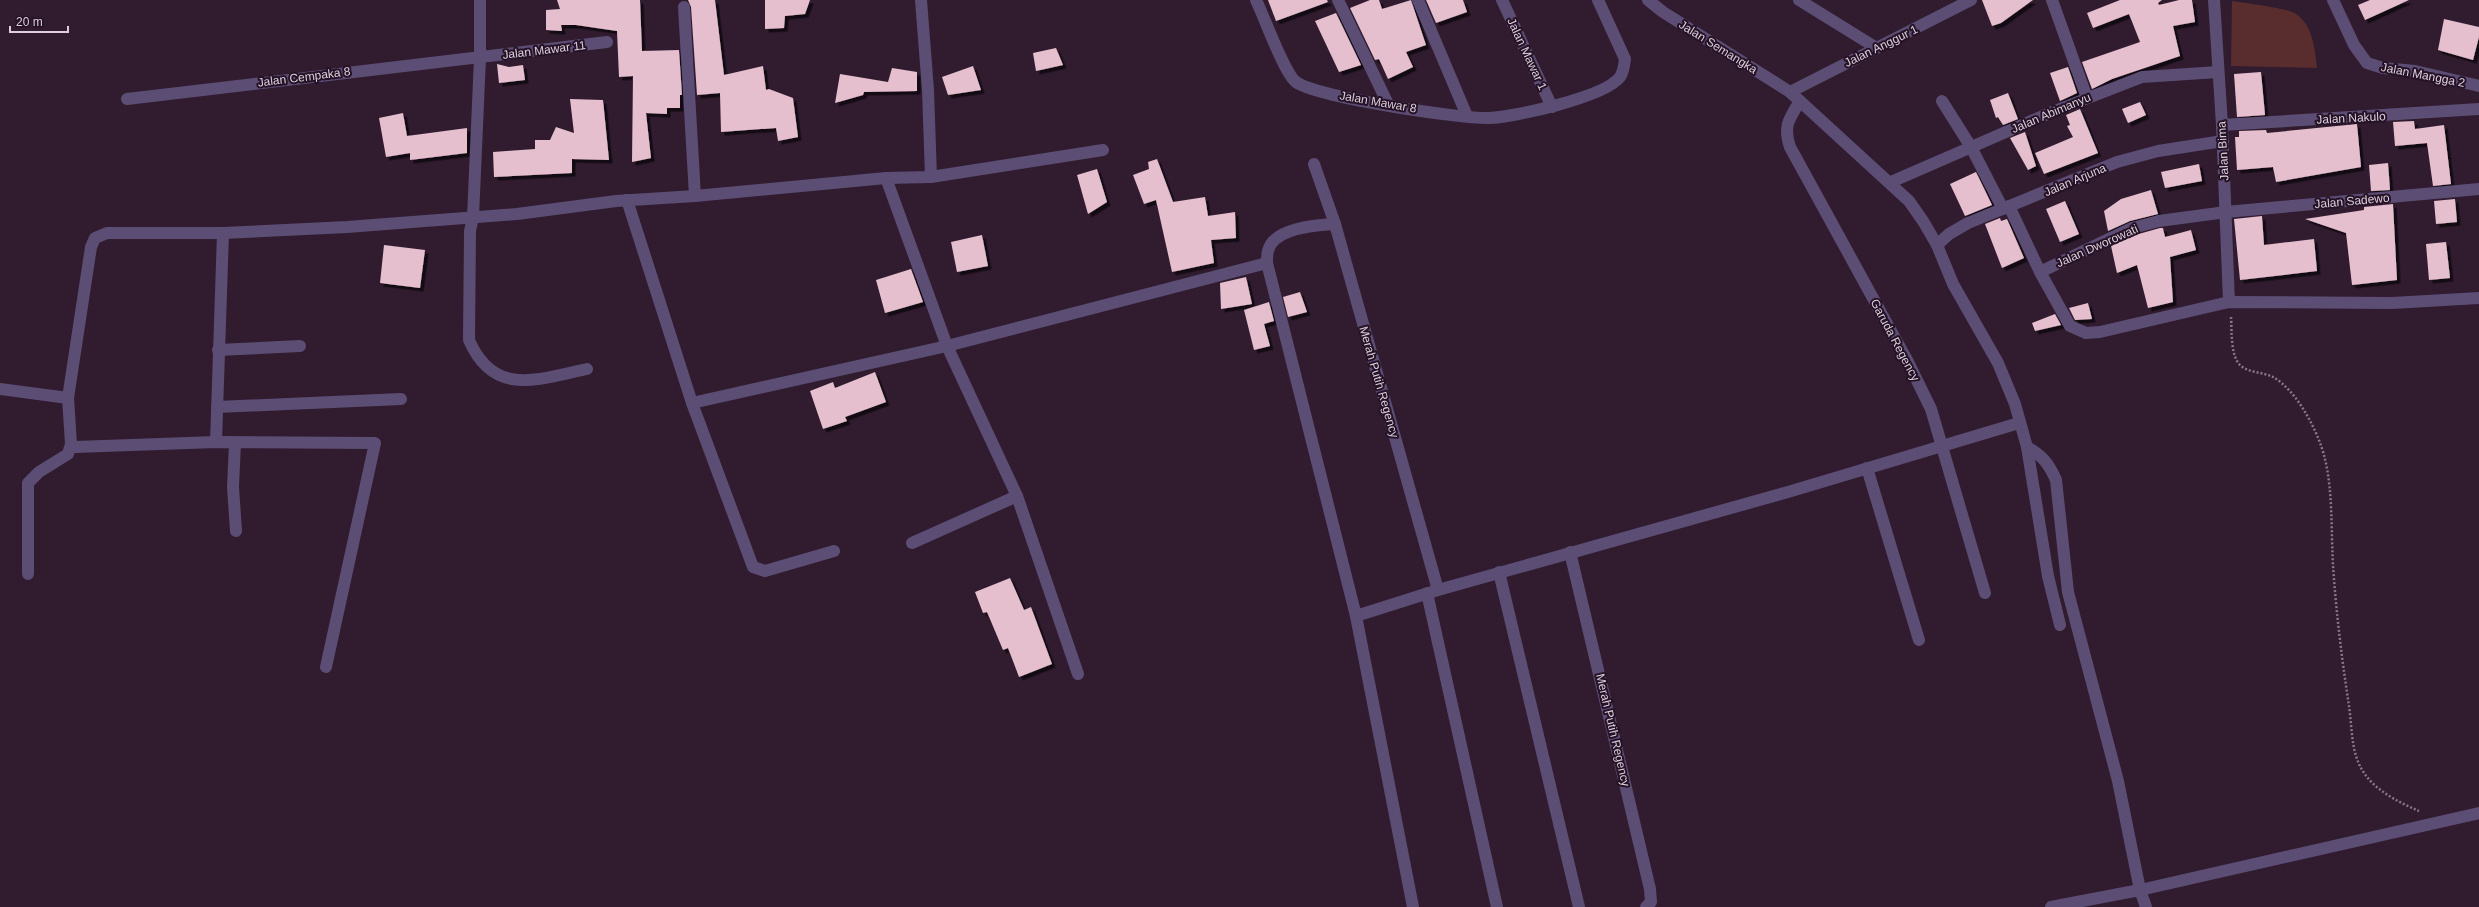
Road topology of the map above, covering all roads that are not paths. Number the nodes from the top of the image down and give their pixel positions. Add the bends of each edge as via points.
1 (480, 0) edge
2 (921, 0) edge
3 (1256, 0) edge
4 (1338, 0) edge
5 (1418, 0) edge
6 (1502, 0) edge
7 (1598, 0) edge
8 (1648, 0) edge
9 (1799, 0) edge
10 (1972, 0) edge
11 (2052, 0) edge
12 (2214, 0) edge
13 (2333, 0) edge
14 (684, 7) dead end
15 (607, 42) dead end
16 (1875, 48) junction
17 (480, 58) junction
18 (2218, 72) junction
19 (2479, 86) edge
20 (1790, 92) junction
21 (2087, 98) junction
22 (127, 99) dead end
23 (1800, 101) junction
24 (1942, 101) dead end
25 (1388, 104) junction
26 (1552, 107) junction
27 (2479, 109) edge
28 (1467, 116) junction
29 (2222, 125) junction
30 (2223, 141) junction
31 (1971, 147) junction
32 (1103, 150) dead end
33 (1314, 164) dead end
34 (931, 177) junction
35 (886, 178) junction
36 (1891, 182) junction
37 (2479, 189) edge
38 (695, 196) junction
39 (627, 200) junction
40 (2006, 207) junction
41 (2226, 212) junction
42 (473, 217) junction
43 (1335, 224) junction
44 (223, 233) junction
45 (1936, 245) junction
46 (1268, 264) junction
47 (2040, 272) junction
48 (2479, 298) edge
49 (2229, 302) junction
50 (300, 346) dead end
51 (947, 346) junction
52 (218, 350) junction
53 (587, 369) dead end
54 (0, 389) edge
55 (68, 398) junction
56 (401, 399) dead end
57 (692, 403) junction
58 (217, 407) junction
59 (2019, 422) junction
60 (216, 442) junction
61 (235, 443) junction
62 (71, 444) junction
63 (1942, 446) junction
64 (2027, 447) junction
65 (1867, 468) junction
66 (1017, 496) junction
67 (236, 532) dead end
68 (912, 543) dead end
69 (834, 551) dead end
70 (1570, 552) junction
71 (1499, 572) junction
72 (28, 574) dead end
73 (1433, 592) junction
74 (1985, 593) dead end
75 (1356, 616) junction
76 (2060, 625) dead end
77 (1919, 640) dead end
78 (326, 667) dead end
79 (1078, 674) dead end
80 (2479, 813) edge
81 (2140, 890) junction
82 (1414, 907) edge
83 (1497, 907) edge
84 (1579, 907) edge
85 (1646, 907) edge
86 (2051, 907) edge
87 (2146, 907) edge

1 - 17 street
2 - 34 street
3 - 25 street, Jalan Mawar 8 via 1294,81 1322,92
4 - 25 street
5 - 28 street
6 - 26 street, Jalan Mawar 1
7 - 26 street, Jalan Mawar 8 via 1622,49 1624,68 1620,77 1608,86
8 - 20 street, Jalan Semangka
9 - 16 street
10 - 16 street, Jalan Anggur 1
11 - 21 street
12 - 18 street, Jalan Bima
13 - 19 street, Jalan Mangga 2 via 2354,45 2367,63
14 - 38 street
15 - 17 street, Jalan Mawar 11
16 - 20 street, Jalan Anggur 1
17 - 22 street, Jalan Cempaka 8
17 - 42 street
18 - 21 street, Jalan Abimanyu via 2142,77
18 - 29 street, Jalan Bima
20 - 23 street, Jalan Semangka
21 - 31 street, Jalan Abimanyu
23 - 36 street, Jalan Semangka
23 - 63 street, Garuda Regency via 1789,119 1785,133 1790,147 1908,362 1931,409
24 - 31 street
25 - 28 street, Jalan Mawar 8
26 - 28 street, Jalan Mawar 8 via 1508,116
27 - 29 street, Jalan Nakulo
29 - 30 street, Jalan Bima
30 - 40 street, Jalan Arjuna via 2158,151 2117,162
30 - 41 street, Jalan Bima
31 - 36 street, Jalan Abimanyu
31 - 40 street
32 - 34 street
33 - 43 street, Merah Putih Regency
34 - 35 street
35 - 38 street
35 - 51 street
36 - 45 street, Jalan Semangka via 1912,206
37 - 41 street, Jalan Sadewo
38 - 39 street
39 - 42 street
39 - 57 street
40 - 45 street, Jalan Arjuna via 1968,223
40 - 47 street
41 - 47 street, Jalan Dworowati via 2159,221 2132,228
41 - 49 street, Jalan Bima
42 - 44 street
42 - 53 street via 470,231 469,340 474,352 487,367 503,378 522,382
43 - 46 street via 1287,232 1268,250
43 - 73 street, Merah Putih Regency
44 - 52 street
44 - 55 street via 107,233 95,238 91,247
45 - 59 street, Jalan Semangka via 1953,284 1998,363
46 - 51 street
46 - 75 street
47 - 49 street via 2070,326 2086,333
48 - 49 street via 2392,303
50 - 52 street
51 - 57 street
51 - 66 street
52 - 58 street
54 - 55 street
55 - 62 street
56 - 58 street
57 - 69 street via 753,567 765,571
58 - 60 street
59 - 63 street
59 - 64 street, Jalan Semangka
60 - 61 street
60 - 62 street via 75,447
61 - 67 street via 233,487
61 - 78 street via 375,443
62 - 72 street via 68,454 39,472 28,483
63 - 65 street
63 - 74 street, Garuda Regency
64 - 76 street, Jalan Semangka via 2048,576
64 - 81 street via 2039,454 2050,466 2056,480 2068,592 2118,781
65 - 70 street
65 - 77 street
66 - 68 street
66 - 79 street
70 - 71 street
70 - 85 street, Merah Putih Regency via 1650,890 1650,902
71 - 73 street
71 - 84 street
73 - 75 street
73 - 83 street, Merah Putih Regency
75 - 82 street
80 - 81 street
81 - 86 street
81 - 87 street

